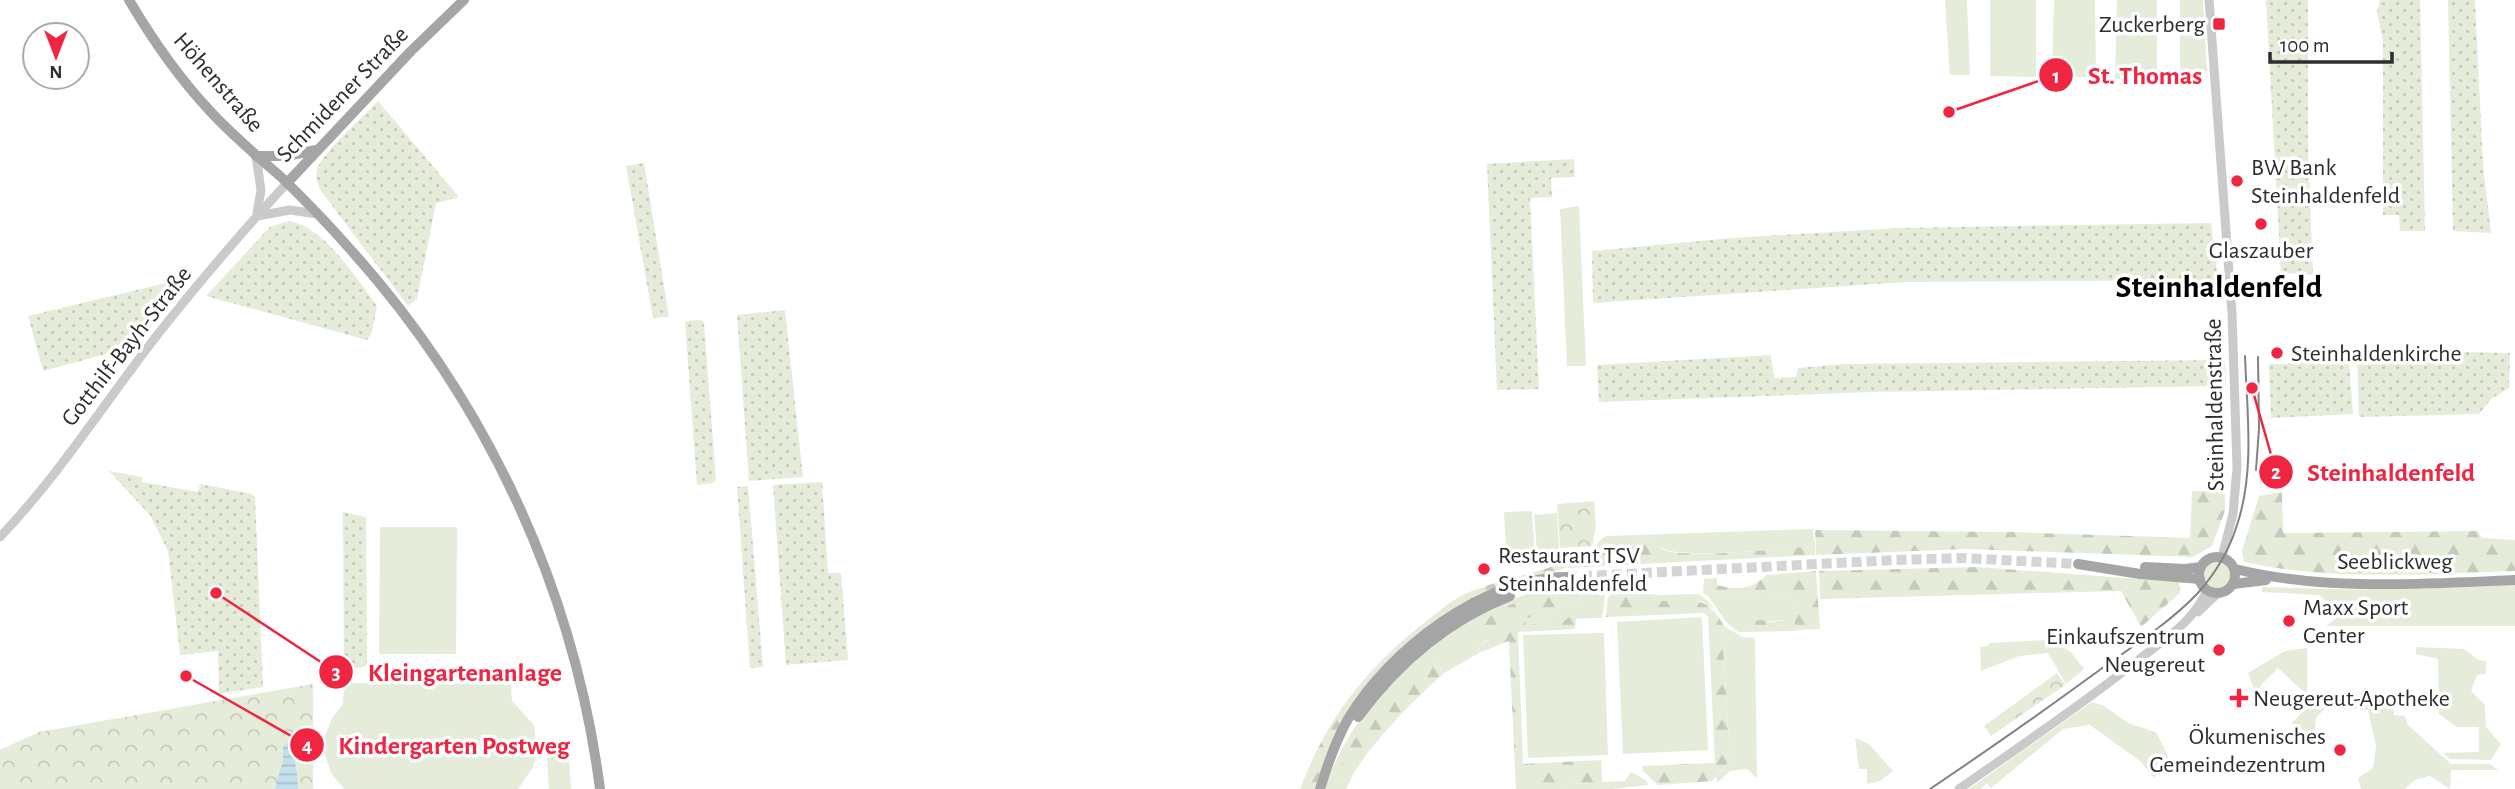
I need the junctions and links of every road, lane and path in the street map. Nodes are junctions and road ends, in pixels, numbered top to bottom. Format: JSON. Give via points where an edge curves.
{"nodes":[{"id":1,"x":129,"y":0,"type":"edge"},
{"id":2,"x":2209,"y":0,"type":"edge"},
{"id":3,"x":461,"y":3,"type":"edge"},
{"id":4,"x":317,"y":149,"type":"junction"},
{"id":5,"x":256,"y":156,"type":"junction"},
{"id":6,"x":287,"y":183,"type":"junction"},
{"id":7,"x":317,"y":214,"type":"junction"},
{"id":8,"x":257,"y":216,"type":"junction"},
{"id":9,"x":0,"y":537,"type":"edge"},
{"id":10,"x":2222,"y":557,"type":"junction"},
{"id":11,"x":2078,"y":564,"type":"tunnel mouth"},
{"id":12,"x":2201,"y":567,"type":"junction"},
{"id":13,"x":2117,"y":569,"type":"junction"},
{"id":14,"x":2235,"y":569,"type":"junction"},
{"id":15,"x":1562,"y":577,"type":"tunnel mouth"},
{"id":16,"x":2276,"y":578,"type":"junction"},
{"id":17,"x":2200,"y":579,"type":"junction"},
{"id":18,"x":2515,"y":580,"type":"edge"},
{"id":19,"x":2234,"y":583,"type":"junction"},
{"id":20,"x":2207,"y":590,"type":"junction"},
{"id":21,"x":2218,"y":593,"type":"junction"},
{"id":22,"x":2190,"y":617,"type":"junction"},
{"id":23,"x":600,"y":789,"type":"edge"},
{"id":24,"x":1320,"y":789,"type":"edge"},
{"id":25,"x":1959,"y":789,"type":"edge"}],
"edges":[{"from":1,"to":5,"type":"main road","name":"Höhenstraße","via":[[209,111]]},
{"from":2,"to":10,"type":"street","name":"Steinhaldenstraße","via":[[2232,313],[2237,468],[2233,514]]},
{"from":3,"to":4,"type":"main road","name":"Schmidener Straße"},
{"from":4,"to":5,"type":"main road","via":[[287,156]]},
{"from":4,"to":6,"type":"main road","name":"Schmidener Straße"},
{"from":5,"to":6,"type":"main road","name":"Höhenstraße"},
{"from":5,"to":8,"type":"street","via":[[261,190]]},
{"from":6,"to":7,"type":"main road","name":"Höhenstraße"},
{"from":6,"to":8,"type":"street","name":"Gotthilf-Bayh-Straße"},
{"from":7,"to":8,"type":"street","via":[[290,210]]},
{"from":7,"to":23,"type":"main road","name":"Höhenstraße","via":[[422,338],[468,407],[507,478],[568,633]]},
{"from":8,"to":9,"type":"street","name":"Gotthilf-Bayh-Straße","via":[[157,335],[88,431]]},
{"from":10,"to":12,"type":"main road"},
{"from":10,"to":14,"type":"main road"},
{"from":11,"to":13,"type":"main road"},
{"from":12,"to":13,"type":"main road"},
{"from":12,"to":17,"type":"main road"},
{"from":13,"to":17,"type":"main road"},
{"from":14,"to":16,"type":"main road","name":"Seeblickweg"},
{"from":14,"to":19,"type":"main road"},
{"from":15,"to":24,"type":"main road","via":[[1504,598],[1422,646],[1386,682],[1335,750]]},
{"from":16,"to":18,"type":"main road","name":"Seeblickweg","via":[[2407,584]]},
{"from":16,"to":19,"type":"main road","name":"Seeblickweg"},
{"from":17,"to":20,"type":"main road"},
{"from":19,"to":21,"type":"main road"},
{"from":20,"to":21,"type":"main road"},
{"from":20,"to":22,"type":"street"},
{"from":21,"to":22,"type":"street"},
{"from":22,"to":25,"type":"street","via":[[2090,696]]}]}
